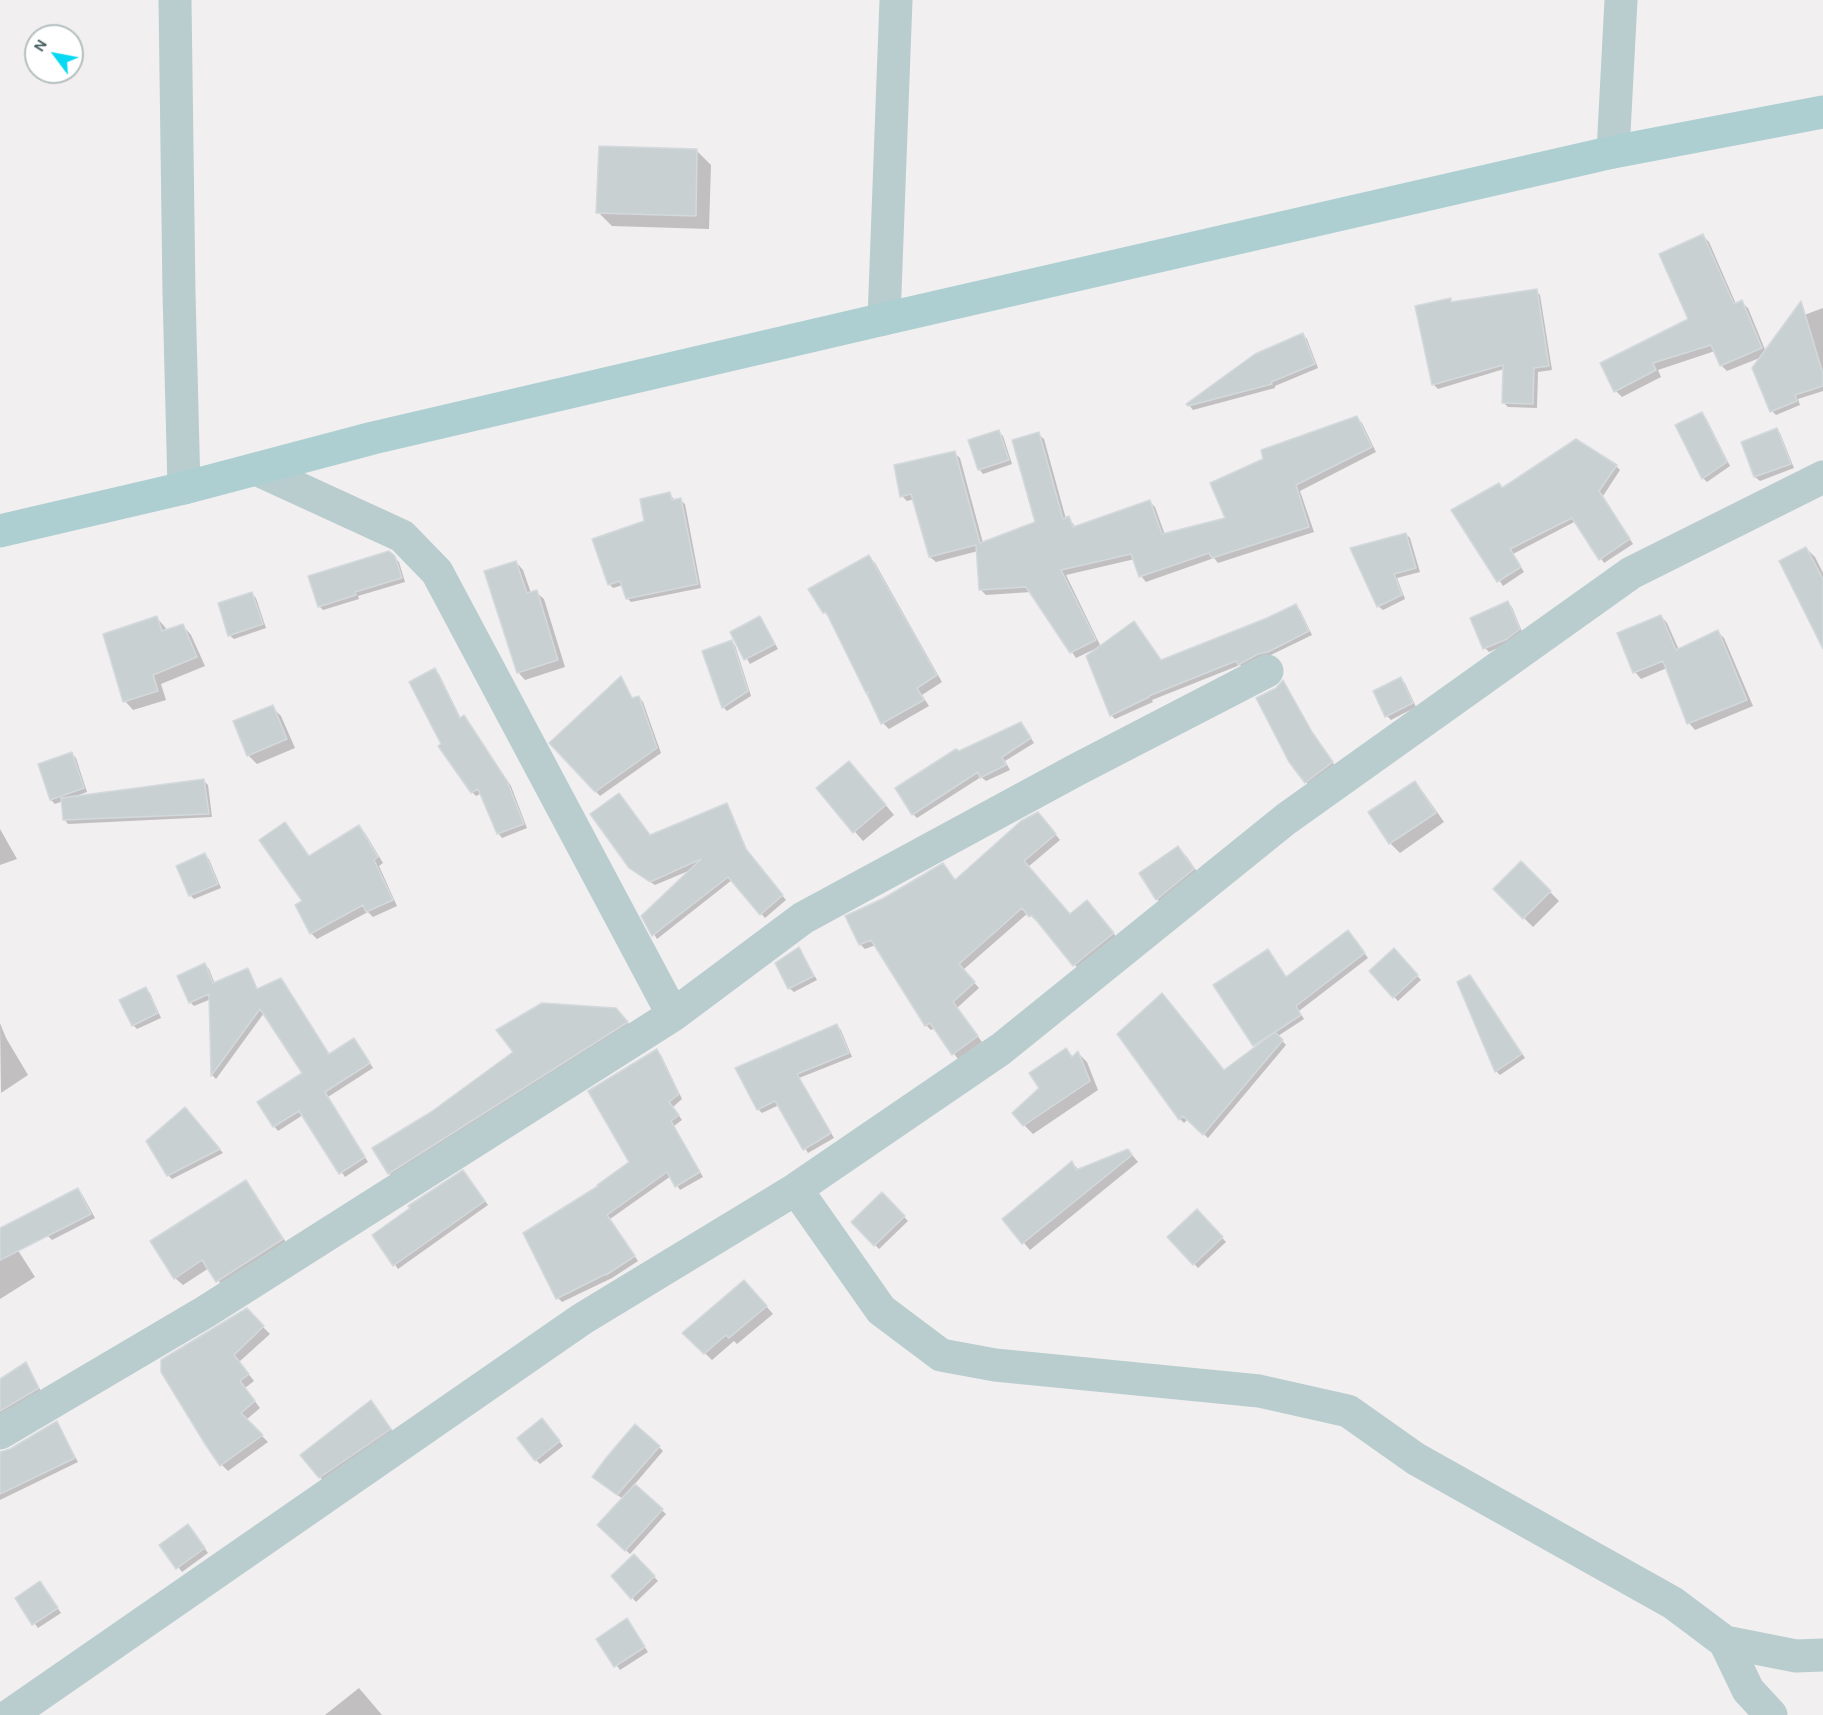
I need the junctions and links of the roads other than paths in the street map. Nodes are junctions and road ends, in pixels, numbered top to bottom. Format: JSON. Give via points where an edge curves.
{"nodes":[{"id":1,"x":175,"y":0,"type":"edge"},
{"id":2,"x":896,"y":0,"type":"edge"},
{"id":3,"x":1621,"y":0,"type":"edge"},
{"id":4,"x":1823,"y":112,"type":"edge"},
{"id":5,"x":1613,"y":152,"type":"junction"},
{"id":6,"x":884,"y":319,"type":"junction"},
{"id":7,"x":256,"y":470,"type":"junction"},
{"id":8,"x":1823,"y":477,"type":"edge"},
{"id":9,"x":184,"y":488,"type":"junction"},
{"id":10,"x":0,"y":531,"type":"edge"},
{"id":11,"x":1267,"y":671,"type":"dead end"},
{"id":12,"x":673,"y":1015,"type":"junction"},
{"id":13,"x":796,"y":1190,"type":"junction"},
{"id":14,"x":0,"y":1433,"type":"edge"},
{"id":15,"x":1725,"y":1642,"type":"junction"},
{"id":16,"x":1823,"y":1655,"type":"edge"},
{"id":17,"x":10,"y":1715,"type":"edge"},
{"id":18,"x":1771,"y":1715,"type":"edge"}],
"edges":[{"from":1,"to":9,"type":"street"},
{"from":2,"to":6,"type":"street"},
{"from":3,"to":5,"type":"street"},
{"from":4,"to":5,"type":"main road"},
{"from":5,"to":6,"type":"main road"},
{"from":6,"to":7,"type":"main road","via":[[373,438]]},
{"from":7,"to":9,"type":"main road"},
{"from":7,"to":12,"type":"street","via":[[402,536],[437,572]]},
{"from":8,"to":13,"type":"street","via":[[1631,573],[1286,819],[1001,1049]]},
{"from":9,"to":10,"type":"main road"},
{"from":11,"to":12,"type":"street","via":[[803,918]]},
{"from":12,"to":14,"type":"street","via":[[205,1312]]},
{"from":13,"to":15,"type":"street","via":[[881,1310],[941,1355],[995,1365],[1259,1391],[1348,1410],[1416,1459],[1673,1603]]},
{"from":13,"to":17,"type":"street","via":[[582,1319]]},
{"from":15,"to":16,"type":"street","via":[[1796,1656]]},
{"from":15,"to":18,"type":"street","via":[[1748,1690]]}]}
